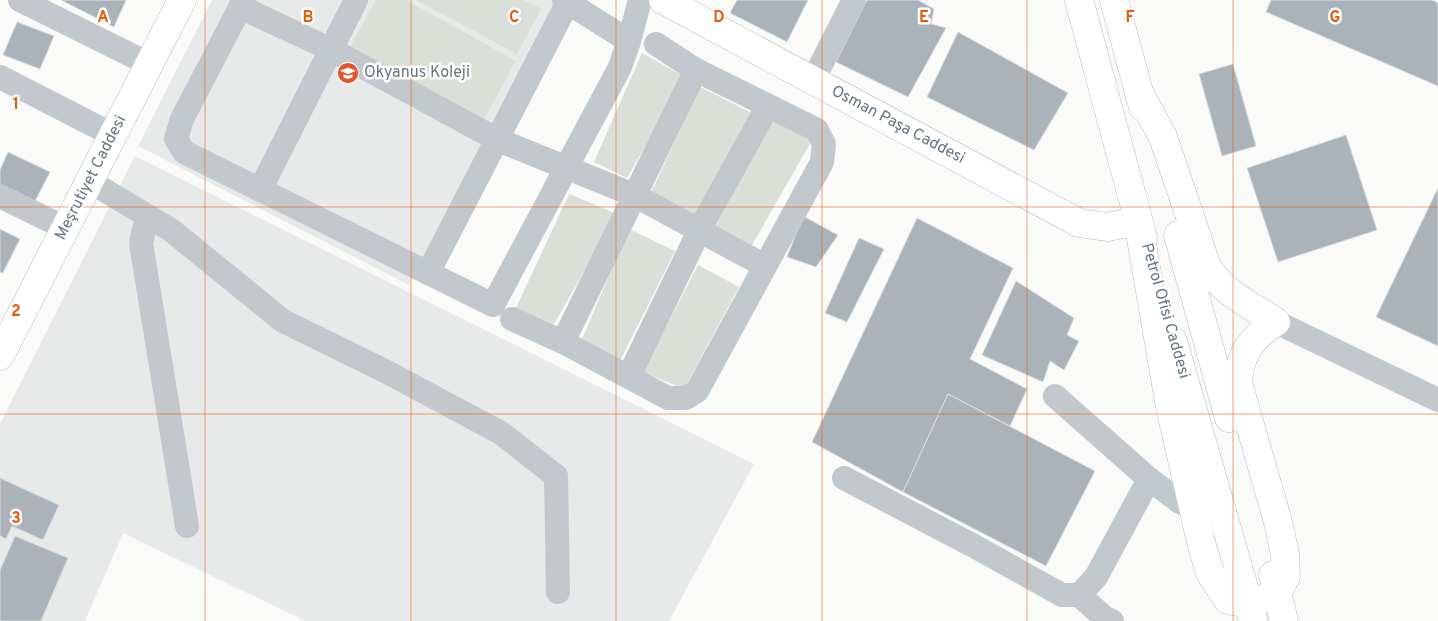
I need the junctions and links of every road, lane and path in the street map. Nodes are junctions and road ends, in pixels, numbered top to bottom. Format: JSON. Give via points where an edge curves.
{"nodes":[{"id":1,"x":20,"y":0,"type":"edge"},
{"id":2,"x":182,"y":0,"type":"edge"},
{"id":3,"x":356,"y":0,"type":"edge"},
{"id":4,"x":640,"y":0,"type":"edge"},
{"id":5,"x":663,"y":0,"type":"edge"},
{"id":6,"x":854,"y":0,"type":"edge"},
{"id":7,"x":1079,"y":0,"type":"edge"},
{"id":8,"x":1114,"y":0,"type":"edge"},
{"id":9,"x":566,"y":1,"type":"edge"},
{"id":10,"x":242,"y":4,"type":"edge"},
{"id":11,"x":629,"y":42,"type":"junction"},
{"id":12,"x":656,"y":44,"type":"dead end"},
{"id":13,"x":330,"y":49,"type":"junction"},
{"id":14,"x":149,"y":64,"type":"junction"},
{"id":15,"x":696,"y":70,"type":"junction"},
{"id":16,"x":0,"y":77,"type":"edge"},
{"id":17,"x":813,"y":80,"type":"junction"},
{"id":18,"x":1138,"y":91,"type":"junction"},
{"id":19,"x":768,"y":106,"type":"junction"},
{"id":20,"x":113,"y":134,"type":"junction"},
{"id":21,"x":498,"y":140,"type":"junction"},
{"id":22,"x":564,"y":168,"type":"junction"},
{"id":23,"x":89,"y":181,"type":"junction"},
{"id":24,"x":260,"y":190,"type":"junction"},
{"id":25,"x":634,"y":195,"type":"junction"},
{"id":26,"x":0,"y":196,"type":"edge"},
{"id":27,"x":147,"y":216,"type":"junction"},
{"id":28,"x":1138,"y":221,"type":"junction"},
{"id":29,"x":65,"y":228,"type":"junction"},
{"id":30,"x":700,"y":229,"type":"junction"},
{"id":31,"x":765,"y":266,"type":"junction"},
{"id":32,"x":428,"y":273,"type":"junction"},
{"id":33,"x":512,"y":320,"type":"dead end"},
{"id":34,"x":1276,"y":322,"type":"junction"},
{"id":35,"x":563,"y":342,"type":"junction"},
{"id":36,"x":0,"y":355,"type":"edge"},
{"id":37,"x":629,"y":376,"type":"junction"},
{"id":38,"x":1055,"y":396,"type":"dead end"},
{"id":39,"x":1438,"y":400,"type":"edge"},
{"id":40,"x":844,"y":478,"type":"dead end"},
{"id":41,"x":1149,"y":479,"type":"junction"},
{"id":42,"x":1193,"y":507,"type":"junction"},
{"id":43,"x":187,"y":526,"type":"dead end"},
{"id":44,"x":558,"y":592,"type":"dead end"},
{"id":45,"x":1278,"y":592,"type":"junction"},
{"id":46,"x":1079,"y":595,"type":"junction"},
{"id":47,"x":1251,"y":613,"type":"edge"},
{"id":48,"x":1112,"y":621,"type":"edge"},
{"id":49,"x":1284,"y":621,"type":"edge"}],
"edges":[{"from":1,"to":14,"type":"street"},
{"from":2,"to":14,"type":"main road","name":"Meşrutiyet Caddesi"},
{"from":3,"to":13,"type":"street"},
{"from":4,"to":11,"type":"street"},
{"from":5,"to":17,"type":"main road","name":"Osman Paşa Caddesi"},
{"from":6,"to":17,"type":"street"},
{"from":7,"to":28,"type":"main road","name":"Petrol Ofisi Caddesi"},
{"from":8,"to":18,"type":"main road","name":"Petrol Ofisi Caddesi"},
{"from":9,"to":11,"type":"street"},
{"from":9,"to":21,"type":"street"},
{"from":10,"to":13,"type":"street"},
{"from":10,"to":24,"type":"street","via":[[182,119],[176,139],[184,152]]},
{"from":11,"to":22,"type":"street","via":[[620,67]]},
{"from":12,"to":15,"type":"street"},
{"from":13,"to":21,"type":"street"},
{"from":13,"to":24,"type":"street"},
{"from":14,"to":20,"type":"main road","name":"Meşrutiyet Caddesi"},
{"from":15,"to":19,"type":"street"},
{"from":15,"to":25,"type":"street"},
{"from":16,"to":20,"type":"street"},
{"from":17,"to":28,"type":"main road","name":"Osman Paşa Caddesi","via":[[1079,223],[1107,227]]},
{"from":18,"to":34,"type":"main road","via":[[1162,137],[1207,267],[1216,282],[1232,295]]},
{"from":18,"to":45,"type":"main road","name":"Petrol Ofisi Caddesi"},
{"from":19,"to":30,"type":"street"},
{"from":19,"to":31,"type":"street","via":[[817,130],[824,144],[822,162]]},
{"from":20,"to":23,"type":"main road","name":"Meşrutiyet Caddesi"},
{"from":21,"to":22,"type":"street"},
{"from":21,"to":32,"type":"street"},
{"from":22,"to":25,"type":"street"},
{"from":22,"to":32,"type":"street","via":[[493,305]]},
{"from":23,"to":27,"type":"street"},
{"from":23,"to":29,"type":"main road","name":"Meşrutiyet Caddesi"},
{"from":24,"to":32,"type":"street"},
{"from":25,"to":30,"type":"street"},
{"from":25,"to":35,"type":"street"},
{"from":26,"to":29,"type":"street"},
{"from":27,"to":43,"type":"street","via":[[141,243]]},
{"from":27,"to":44,"type":"street","via":[[171,230],[283,321],[386,371],[501,433],[556,476]]},
{"from":28,"to":42,"type":"main road","via":[[1170,407]]},
{"from":28,"to":47,"type":"main road","name":"Petrol Ofisi Caddesi"},
{"from":29,"to":36,"type":"main road","name":"Meşrutiyet Caddesi"},
{"from":30,"to":31,"type":"street"},
{"from":30,"to":37,"type":"street"},
{"from":31,"to":37,"type":"street","via":[[697,391],[686,398],[668,398]]},
{"from":33,"to":35,"type":"street"},
{"from":34,"to":39,"type":"street"},
{"from":34,"to":45,"type":"main road","via":[[1248,347],[1240,364],[1238,383],[1285,554],[1286,576]]},
{"from":35,"to":37,"type":"street"},
{"from":38,"to":41,"type":"street"},
{"from":40,"to":46,"type":"street","via":[[1062,595]]},
{"from":41,"to":42,"type":"street","via":[[1180,502]]},
{"from":41,"to":46,"type":"street","via":[[1096,577]]},
{"from":42,"to":47,"type":"main road","via":[[1210,573],[1228,600]]},
{"from":45,"to":47,"type":"main road"},
{"from":45,"to":49,"type":"main road","name":"Petrol Ofisi Caddesi"},
{"from":46,"to":48,"type":"street"}]}
